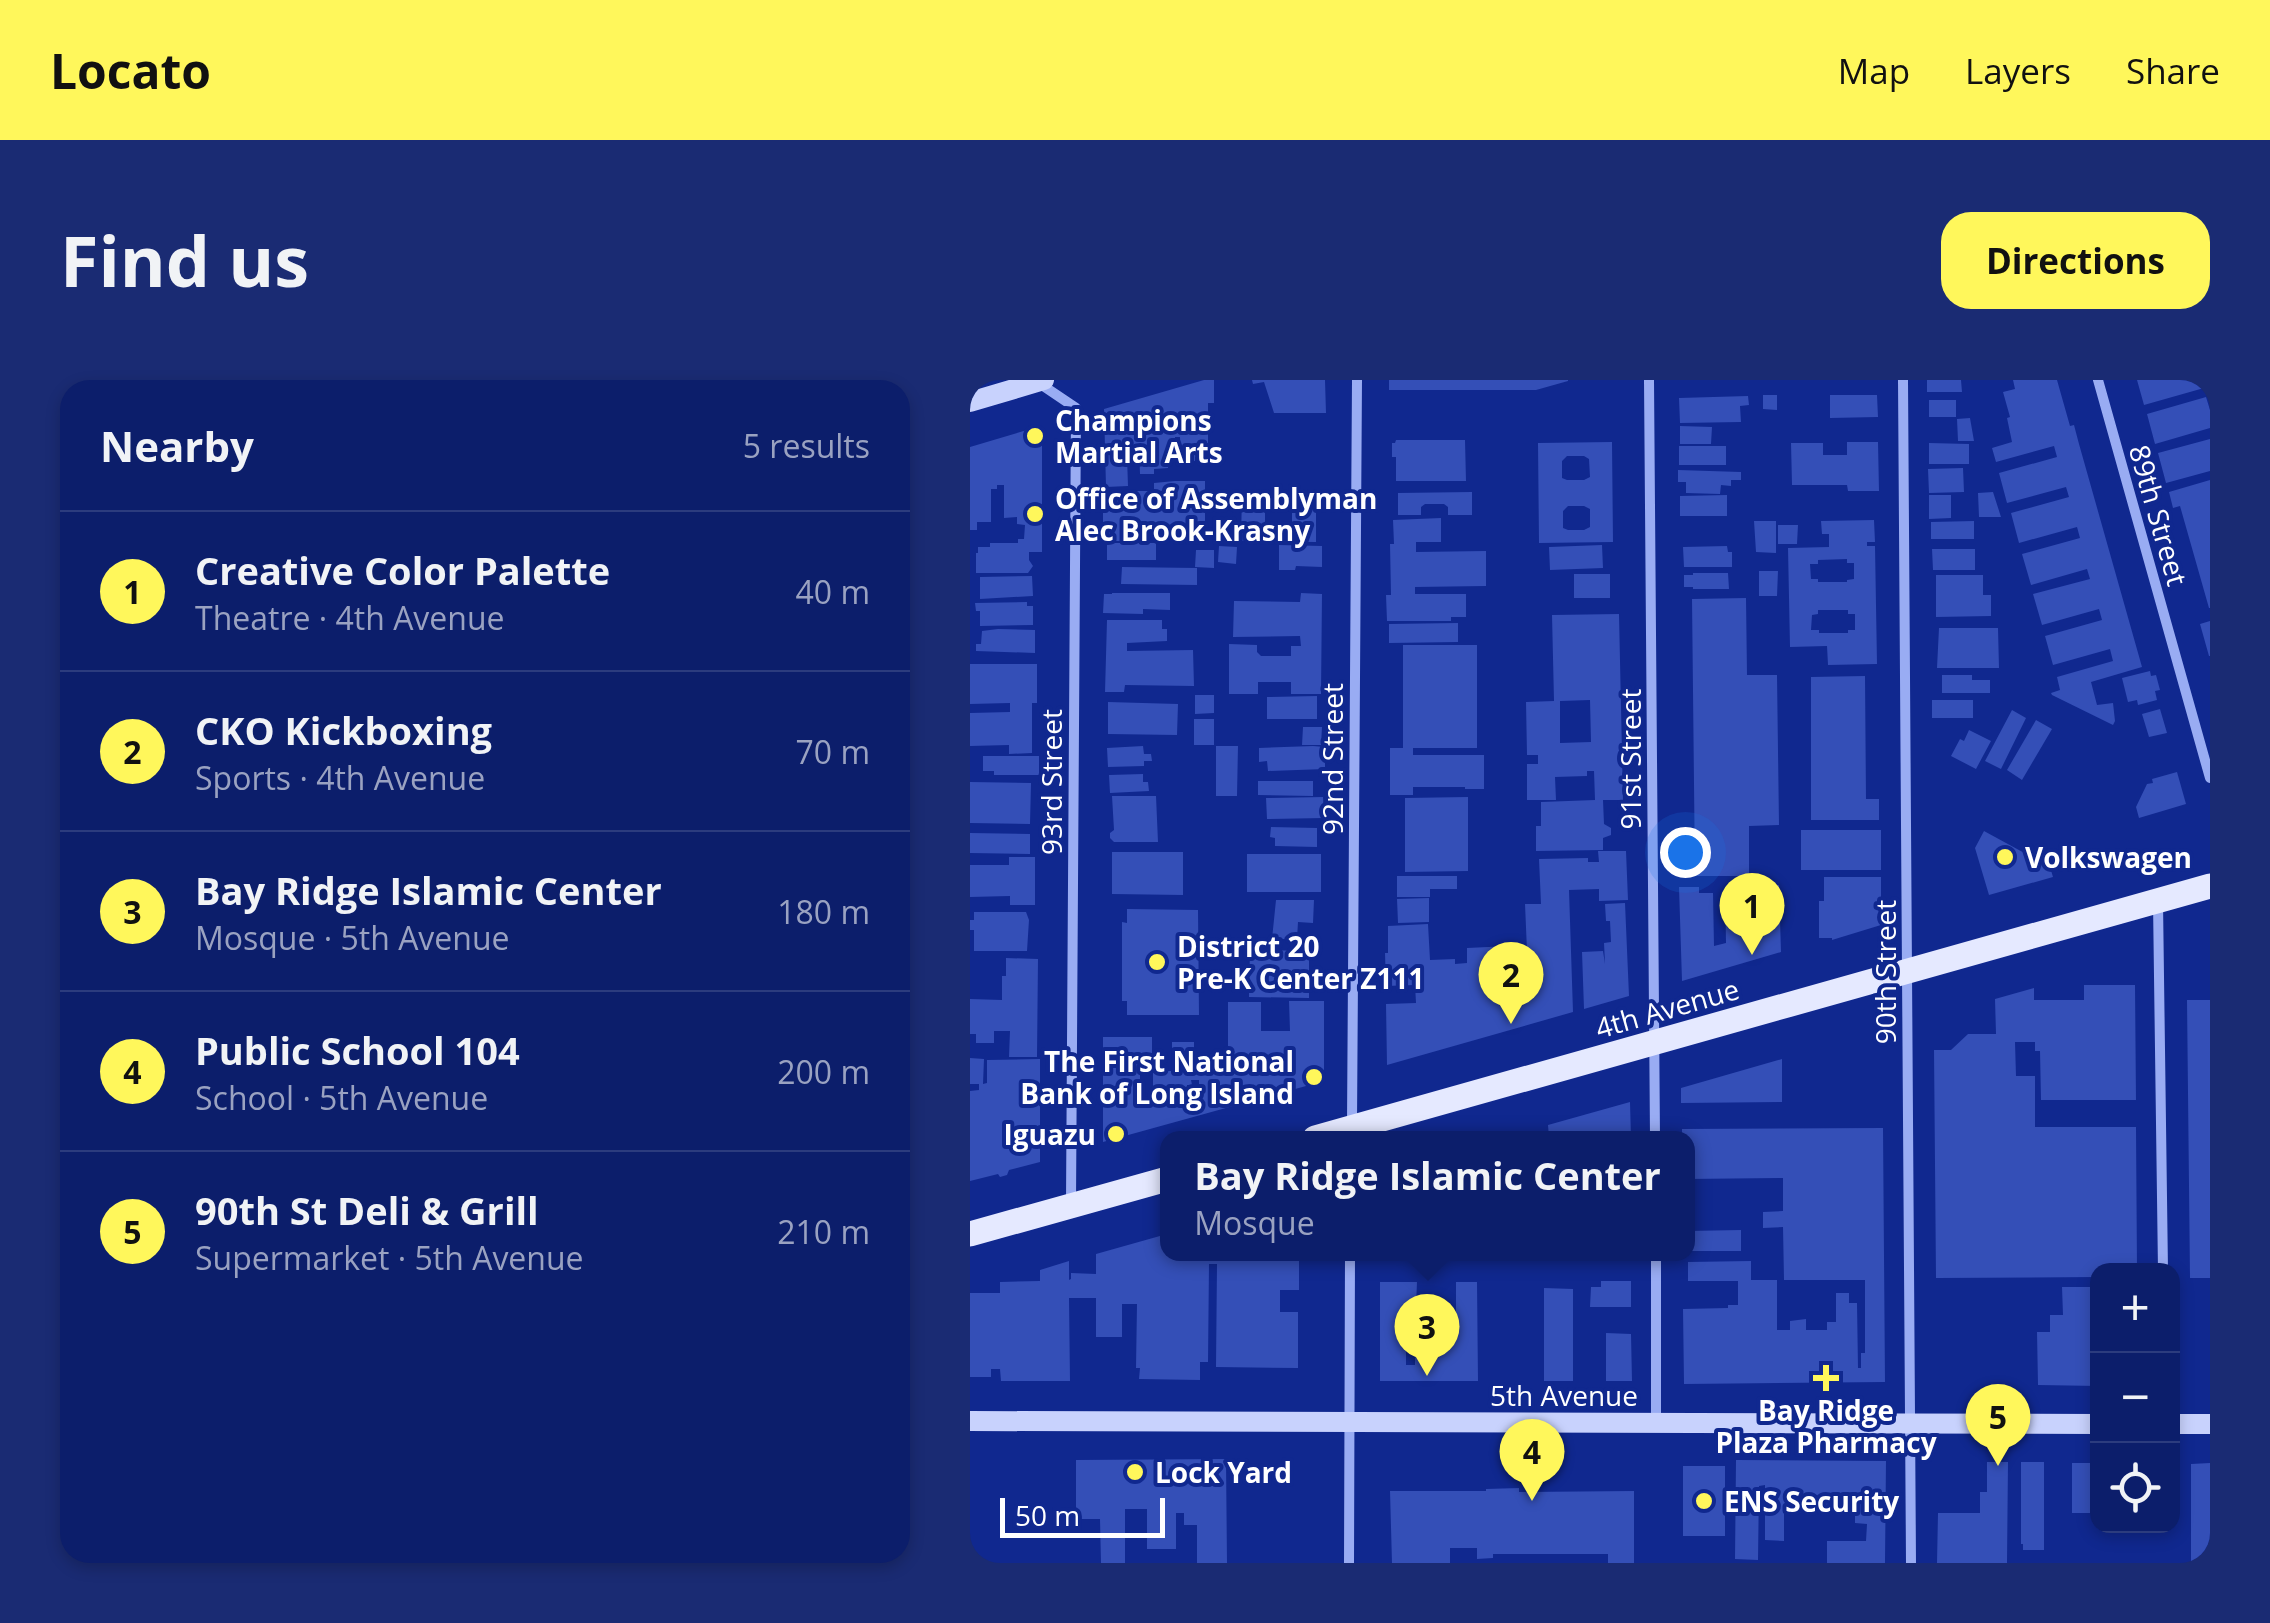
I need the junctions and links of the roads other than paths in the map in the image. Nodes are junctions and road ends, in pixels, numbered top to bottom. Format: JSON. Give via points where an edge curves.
{"nodes":[{"id":1,"x":1357,"y":380,"type":"edge"},
{"id":2,"x":1650,"y":380,"type":"edge"},
{"id":3,"x":1903,"y":380,"type":"edge"},
{"id":4,"x":2098,"y":380,"type":"edge"},
{"id":5,"x":1038,"y":381,"type":"edge"},
{"id":6,"x":970,"y":402,"type":"edge"},
{"id":7,"x":2210,"y":778,"type":"edge"},
{"id":8,"x":2210,"y":886,"type":"edge"},
{"id":9,"x":2158,"y":900,"type":"junction"},
{"id":10,"x":1908,"y":971,"type":"junction"},
{"id":11,"x":1655,"y":1042,"type":"junction"},
{"id":12,"x":1352,"y":1131,"type":"edge"},
{"id":13,"x":1359,"y":1131,"type":"edge"},
{"id":14,"x":1655,"y":1131,"type":"edge"},
{"id":15,"x":1160,"y":1181,"type":"edge"},
{"id":16,"x":1070,"y":1206,"type":"junction"},
{"id":17,"x":970,"y":1234,"type":"edge"},
{"id":18,"x":1350,"y":1261,"type":"edge"},
{"id":19,"x":1656,"y":1261,"type":"edge"},
{"id":20,"x":2163,"y":1263,"type":"edge"},
{"id":21,"x":970,"y":1420,"type":"edge"},
{"id":22,"x":1348,"y":1422,"type":"junction"},
{"id":23,"x":1656,"y":1424,"type":"junction"},
{"id":24,"x":1912,"y":1424,"type":"junction"},
{"id":25,"x":2090,"y":1424,"type":"edge"},
{"id":26,"x":2180,"y":1424,"type":"edge"},
{"id":27,"x":2210,"y":1424,"type":"edge"},
{"id":28,"x":1349,"y":1563,"type":"edge"},
{"id":29,"x":1911,"y":1563,"type":"edge"}],
"edges":[{"from":1,"to":12,"type":"street","name":"92nd Street"},
{"from":2,"to":11,"type":"street","name":"91st Street"},
{"from":3,"to":10,"type":"street","name":"90th Street"},
{"from":4,"to":7,"type":"street","name":"89th Street"},
{"from":5,"to":6,"type":"street"},
{"from":5,"to":16,"type":"street","name":"93rd Street","via":[[1076,408]]},
{"from":8,"to":9,"type":"main road","name":"4th Avenue"},
{"from":9,"to":10,"type":"main road","name":"4th Avenue"},
{"from":9,"to":20,"type":"street"},
{"from":10,"to":11,"type":"main road","name":"4th Avenue"},
{"from":10,"to":24,"type":"street","name":"90th Street"},
{"from":11,"to":13,"type":"main road","name":"4th Avenue"},
{"from":11,"to":14,"type":"street","name":"91st Street"},
{"from":15,"to":16,"type":"main road"},
{"from":16,"to":17,"type":"main road"},
{"from":18,"to":22,"type":"street"},
{"from":19,"to":23,"type":"street"},
{"from":21,"to":22,"type":"street","name":"5th Avenue"},
{"from":22,"to":23,"type":"street","name":"5th Avenue"},
{"from":22,"to":28,"type":"street"},
{"from":23,"to":24,"type":"street","name":"5th Avenue"},
{"from":24,"to":25,"type":"street","name":"5th Avenue"},
{"from":24,"to":29,"type":"street","name":"90th Street"},
{"from":26,"to":27,"type":"street"}]}
